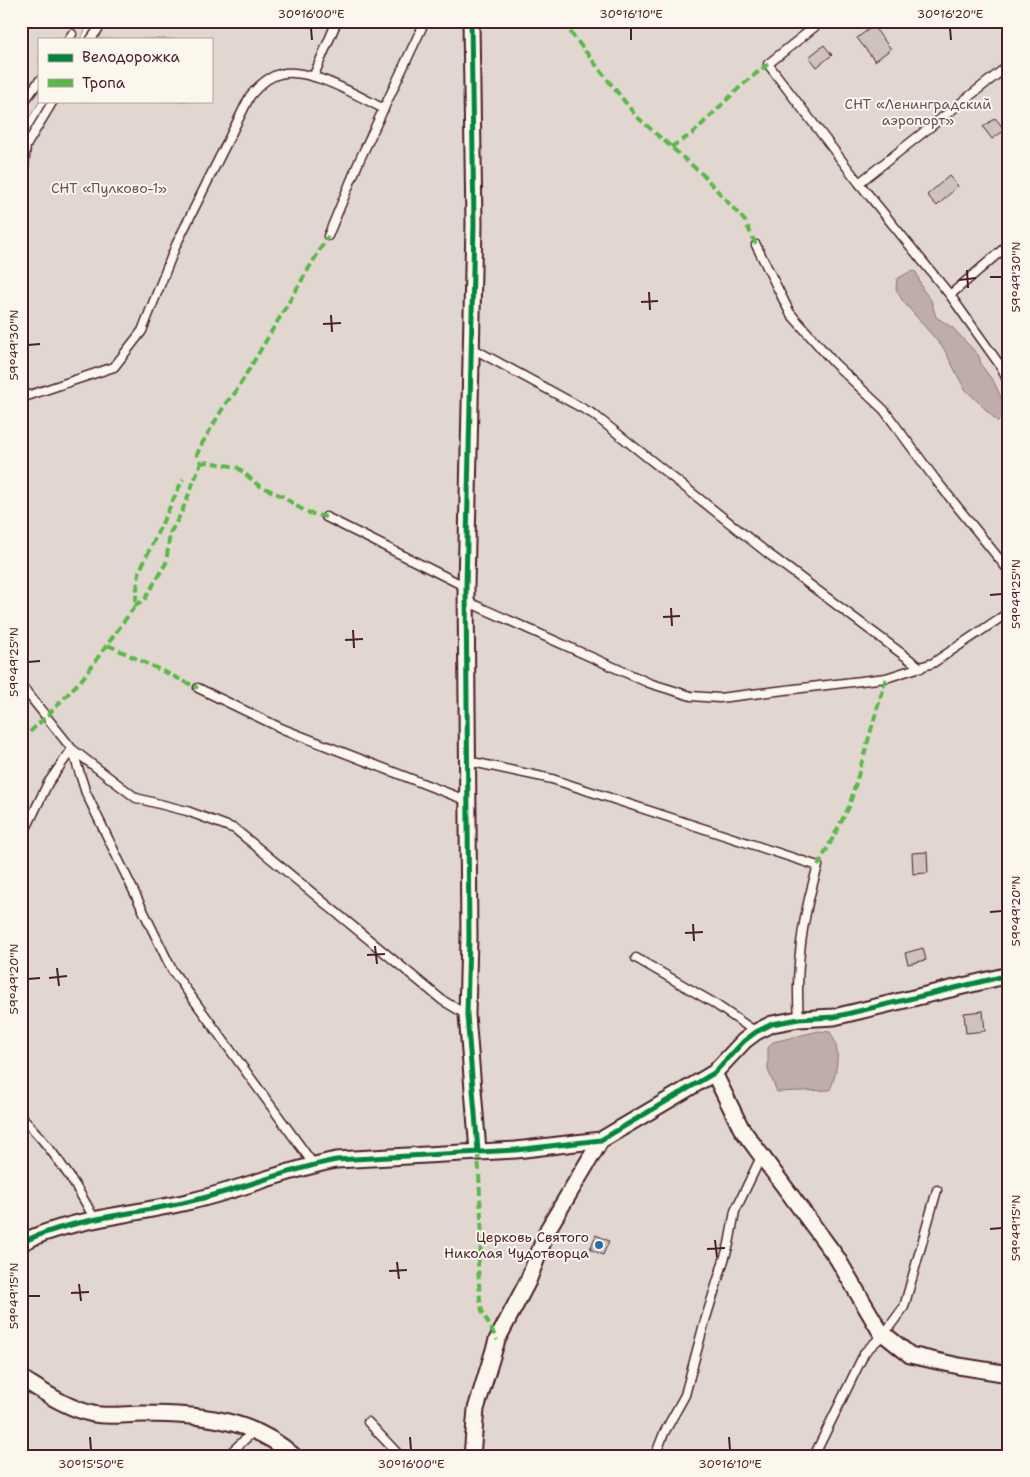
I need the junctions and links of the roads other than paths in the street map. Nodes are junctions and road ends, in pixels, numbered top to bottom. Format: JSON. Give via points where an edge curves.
{"nodes":[{"id":1,"x":104,"y":21,"type":"edge"},
{"id":2,"x":337,"y":21,"type":"edge"},
{"id":3,"x":425,"y":21,"type":"edge"},
{"id":4,"x":471,"y":21,"type":"edge"},
{"id":5,"x":822,"y":21,"type":"edge"},
{"id":6,"x":92,"y":38,"type":"edge"},
{"id":7,"x":1009,"y":65,"type":"edge"},
{"id":8,"x":314,"y":75,"type":"junction"},
{"id":9,"x":38,"y":82,"type":"edge"},
{"id":10,"x":52,"y":102,"type":"edge"},
{"id":11,"x":21,"y":106,"type":"edge"},
{"id":12,"x":384,"y":109,"type":"junction"},
{"id":13,"x":859,"y":183,"type":"junction"},
{"id":14,"x":21,"y":195,"type":"edge"},
{"id":15,"x":328,"y":236,"type":"dead end"},
{"id":16,"x":1009,"y":244,"type":"edge"},
{"id":17,"x":756,"y":245,"type":"dead end"},
{"id":18,"x":950,"y":296,"type":"junction"},
{"id":19,"x":470,"y":347,"type":"junction"},
{"id":20,"x":1009,"y":386,"type":"edge"},
{"id":21,"x":21,"y":398,"type":"edge"},
{"id":22,"x":326,"y":517,"type":"dead end"},
{"id":23,"x":1009,"y":571,"type":"edge"},
{"id":24,"x":466,"y":594,"type":"junction"},
{"id":25,"x":1009,"y":612,"type":"edge"},
{"id":26,"x":921,"y":668,"type":"junction"},
{"id":27,"x":21,"y":685,"type":"edge"},
{"id":28,"x":198,"y":688,"type":"dead end"},
{"id":29,"x":72,"y":749,"type":"junction"},
{"id":30,"x":468,"y":761,"type":"junction"},
{"id":31,"x":468,"y":801,"type":"junction"},
{"id":32,"x":21,"y":839,"type":"edge"},
{"id":33,"x":636,"y":958,"type":"dead end"},
{"id":34,"x":1009,"y":975,"type":"edge"},
{"id":35,"x":466,"y":1015,"type":"junction"},
{"id":36,"x":799,"y":1019,"type":"junction"},
{"id":37,"x":756,"y":1032,"type":"junction"},
{"id":38,"x":714,"y":1073,"type":"junction"},
{"id":39,"x":21,"y":1117,"type":"edge"},
{"id":40,"x":601,"y":1140,"type":"junction"},
{"id":41,"x":478,"y":1152,"type":"junction"},
{"id":42,"x":761,"y":1157,"type":"junction"},
{"id":43,"x":314,"y":1165,"type":"junction"},
{"id":44,"x":937,"y":1190,"type":"dead end"},
{"id":45,"x":95,"y":1220,"type":"junction"},
{"id":46,"x":21,"y":1243,"type":"edge"},
{"id":47,"x":884,"y":1334,"type":"junction"},
{"id":48,"x":1009,"y":1374,"type":"edge"},
{"id":49,"x":21,"y":1378,"type":"edge"},
{"id":50,"x":368,"y":1422,"type":"dead end"},
{"id":51,"x":255,"y":1430,"type":"junction"},
{"id":52,"x":227,"y":1456,"type":"edge"},
{"id":53,"x":294,"y":1456,"type":"edge"},
{"id":54,"x":400,"y":1456,"type":"edge"},
{"id":55,"x":472,"y":1456,"type":"edge"},
{"id":56,"x":655,"y":1456,"type":"edge"},
{"id":57,"x":814,"y":1456,"type":"edge"}],
"edges":[{"from":1,"to":6,"type":"lane"},
{"from":2,"to":8,"type":"lane"},
{"from":3,"to":12,"type":"lane"},
{"from":4,"to":19,"type":"street","via":[[474,224]]},
{"from":5,"to":13,"type":"lane","via":[[768,64]]},
{"from":7,"to":13,"type":"lane"},
{"from":8,"to":12,"type":"lane"},
{"from":8,"to":21,"type":"lane","via":[[276,74],[250,96],[176,246],[142,330],[114,367]]},
{"from":9,"to":11,"type":"lane"},
{"from":10,"to":14,"type":"lane","via":[[26,146]]},
{"from":12,"to":15,"type":"lane"},
{"from":13,"to":18,"type":"lane"},
{"from":16,"to":18,"type":"lane"},
{"from":17,"to":23,"type":"lane","via":[[790,313],[834,363],[884,410]]},
{"from":18,"to":20,"type":"lane","via":[[1002,368]]},
{"from":19,"to":24,"type":"street"},
{"from":19,"to":26,"type":"lane","via":[[593,414],[770,555]]},
{"from":22,"to":24,"type":"lane"},
{"from":24,"to":26,"type":"lane","via":[[649,683],[691,696],[719,698],[759,694],[886,678]]},
{"from":24,"to":30,"type":"street"},
{"from":25,"to":26,"type":"lane"},
{"from":27,"to":29,"type":"lane"},
{"from":28,"to":31,"type":"lane","via":[[283,730]]},
{"from":29,"to":32,"type":"lane","via":[[48,783]]},
{"from":29,"to":35,"type":"lane","via":[[136,798],[236,828],[442,1000]]},
{"from":29,"to":43,"type":"lane","via":[[86,793],[172,970]]},
{"from":30,"to":31,"type":"street"},
{"from":30,"to":36,"type":"lane","via":[[552,778],[818,866],[807,901],[798,953],[796,987]]},
{"from":31,"to":35,"type":"street","via":[[470,937]]},
{"from":33,"to":37,"type":"lane"},
{"from":34,"to":36,"type":"street","via":[[834,1017]]},
{"from":35,"to":41,"type":"street"},
{"from":36,"to":37,"type":"street","via":[[772,1024]]},
{"from":37,"to":38,"type":"street"},
{"from":38,"to":40,"type":"street"},
{"from":38,"to":42,"type":"street","via":[[741,1128]]},
{"from":39,"to":45,"type":"lane","via":[[69,1174]]},
{"from":40,"to":41,"type":"street"},
{"from":40,"to":55,"type":"street","via":[[548,1230],[528,1281],[497,1340],[476,1408]]},
{"from":41,"to":43,"type":"street","via":[[336,1160]]},
{"from":42,"to":47,"type":"street","via":[[837,1258]]},
{"from":42,"to":56,"type":"lane","via":[[735,1211],[729,1244],[685,1395]]},
{"from":43,"to":45,"type":"street","via":[[185,1202]]},
{"from":44,"to":47,"type":"lane","via":[[904,1307]]},
{"from":45,"to":46,"type":"street"},
{"from":47,"to":48,"type":"street","via":[[910,1355]]},
{"from":47,"to":57,"type":"lane","via":[[865,1352]]},
{"from":49,"to":51,"type":"street","via":[[66,1405],[94,1414],[177,1414],[218,1419]]},
{"from":50,"to":54,"type":"lane"},
{"from":51,"to":52,"type":"lane"},
{"from":51,"to":53,"type":"street"}]}
